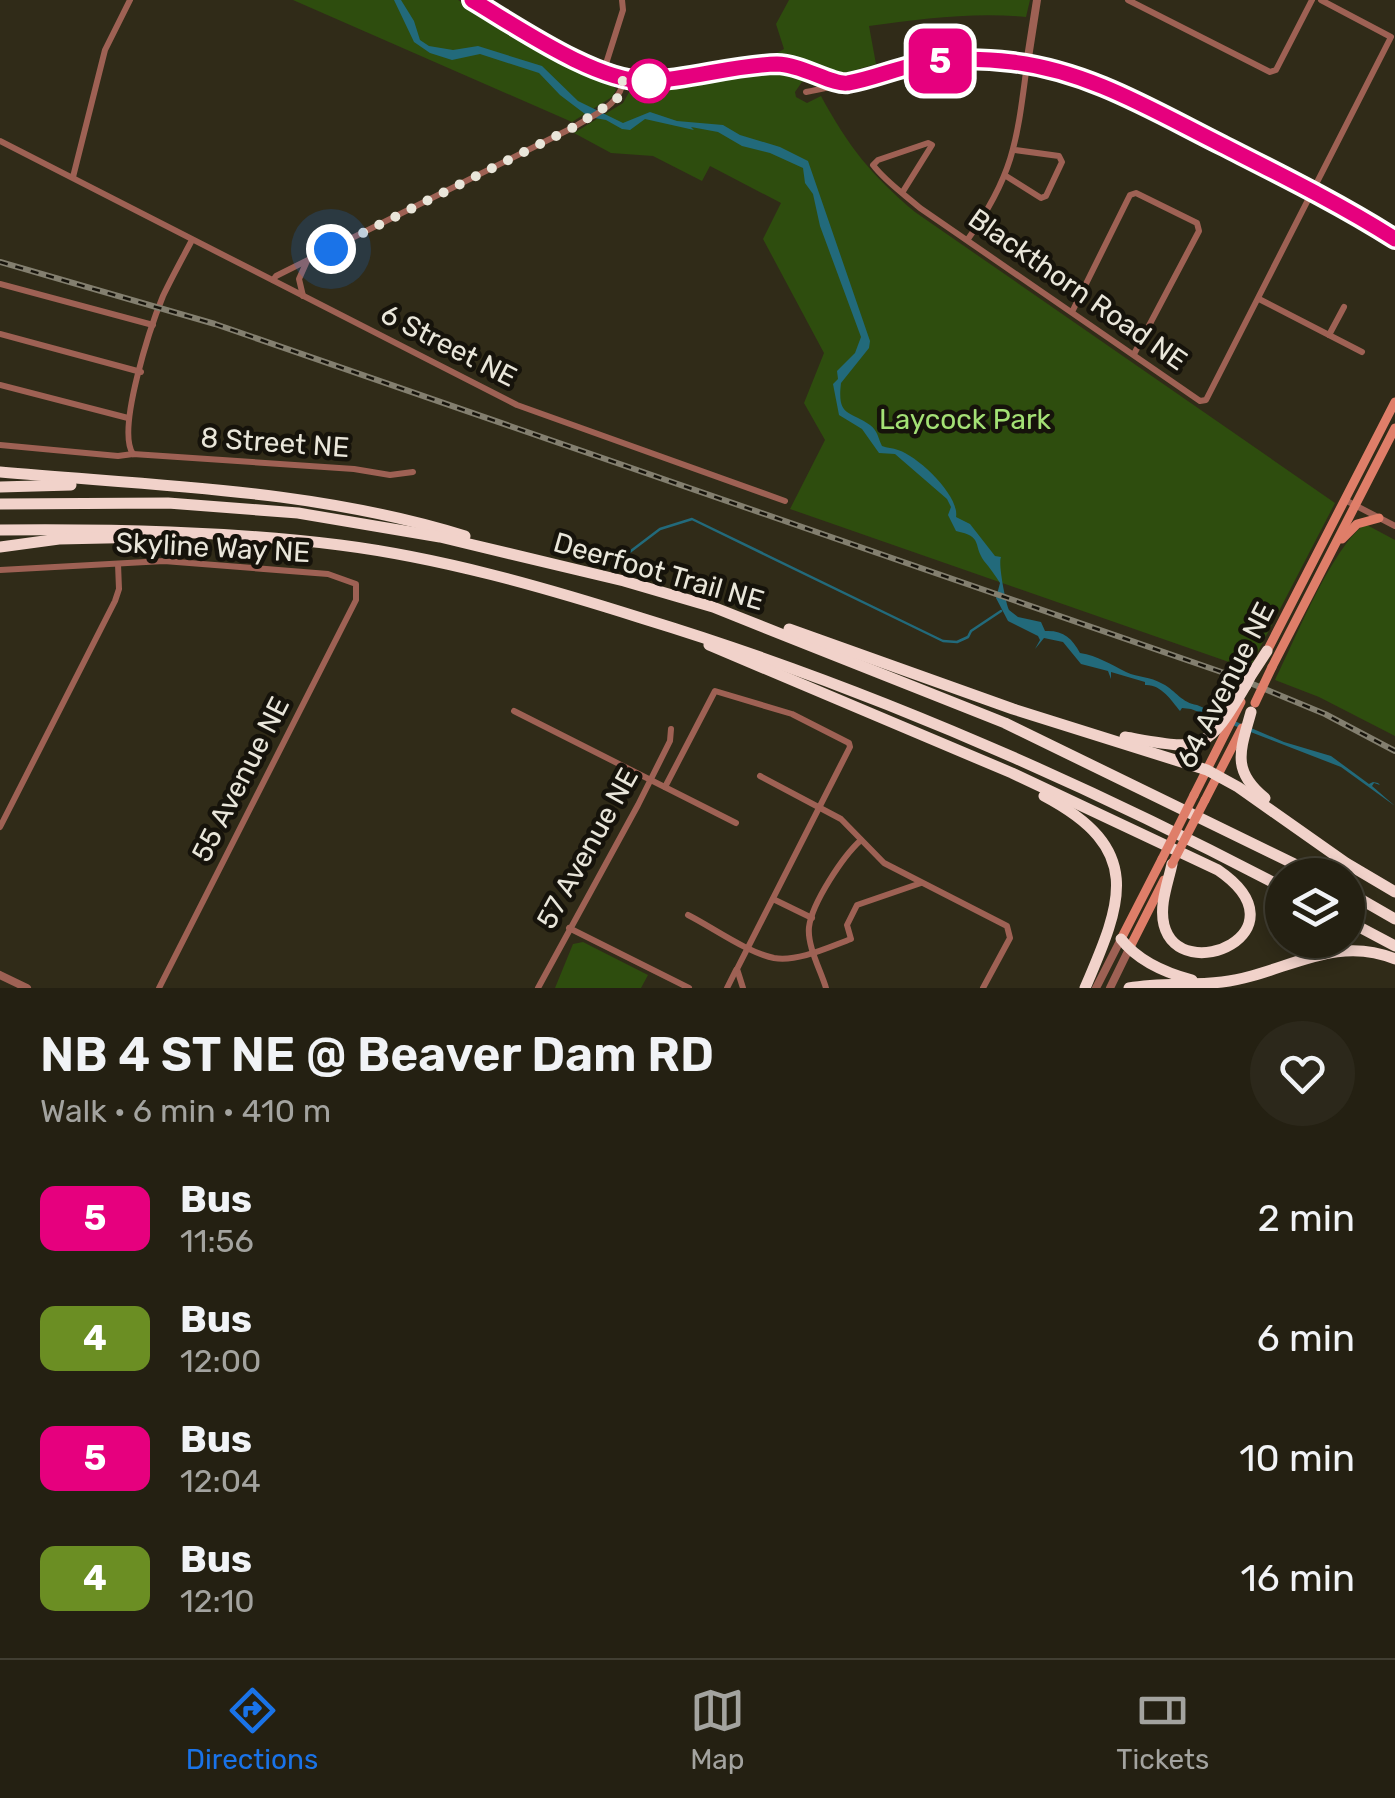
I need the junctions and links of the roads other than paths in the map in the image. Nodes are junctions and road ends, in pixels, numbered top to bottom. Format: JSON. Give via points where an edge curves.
{"nodes":[{"id":1,"x":130,"y":0,"type":"edge"},
{"id":2,"x":472,"y":0,"type":"edge"},
{"id":3,"x":622,"y":0,"type":"edge"},
{"id":4,"x":1037,"y":0,"type":"edge"},
{"id":5,"x":1128,"y":0,"type":"edge"},
{"id":6,"x":1312,"y":0,"type":"edge"},
{"id":7,"x":1320,"y":0,"type":"edge"},
{"id":8,"x":495,"y":2,"type":"edge"},
{"id":9,"x":489,"y":10,"type":"junction"},
{"id":10,"x":1027,"y":64,"type":"junction"},
{"id":11,"x":604,"y":71,"type":"junction"},
{"id":12,"x":624,"y":77,"type":"junction"},
{"id":13,"x":683,"y":78,"type":"dead end"},
{"id":14,"x":806,"y":92,"type":"dead end"},
{"id":15,"x":0,"y":141,"type":"edge"},
{"id":16,"x":1015,"y":150,"type":"junction"},
{"id":17,"x":73,"y":176,"type":"junction"},
{"id":18,"x":1006,"y":176,"type":"junction"},
{"id":19,"x":1313,"y":192,"type":"junction"},
{"id":20,"x":902,"y":193,"type":"junction"},
{"id":21,"x":1380,"y":226,"type":"junction"},
{"id":22,"x":1395,"y":230,"type":"edge"},
{"id":23,"x":967,"y":239,"type":"junction"},
{"id":24,"x":1395,"y":239,"type":"edge"},
{"id":25,"x":192,"y":240,"type":"junction"},
{"id":26,"x":308,"y":260,"type":"junction"},
{"id":27,"x":273,"y":280,"type":"junction"},
{"id":28,"x":0,"y":284,"type":"edge"},
{"id":29,"x":303,"y":296,"type":"junction"},
{"id":30,"x":1259,"y":298,"type":"junction"},
{"id":31,"x":1344,"y":307,"type":"dead end"},
{"id":32,"x":1072,"y":312,"type":"junction"},
{"id":33,"x":154,"y":325,"type":"junction"},
{"id":34,"x":0,"y":334,"type":"edge"},
{"id":35,"x":1330,"y":335,"type":"junction"},
{"id":36,"x":1362,"y":352,"type":"dead end"},
{"id":37,"x":1134,"y":354,"type":"junction"},
{"id":38,"x":141,"y":372,"type":"junction"},
{"id":39,"x":0,"y":385,"type":"edge"},
{"id":40,"x":1395,"y":402,"type":"edge"},
{"id":41,"x":128,"y":418,"type":"junction"},
{"id":42,"x":1395,"y":428,"type":"edge"},
{"id":43,"x":0,"y":444,"type":"edge"},
{"id":44,"x":134,"y":454,"type":"junction"},
{"id":45,"x":0,"y":472,"type":"edge"},
{"id":46,"x":413,"y":472,"type":"dead end"},
{"id":47,"x":0,"y":486,"type":"edge"},
{"id":48,"x":240,"y":490,"type":"junction"},
{"id":49,"x":786,"y":500,"type":"dead end"},
{"id":50,"x":1350,"y":503,"type":"junction"},
{"id":51,"x":0,"y":504,"type":"edge"},
{"id":52,"x":1379,"y":518,"type":"junction"},
{"id":53,"x":1395,"y":526,"type":"edge"},
{"id":54,"x":0,"y":530,"type":"edge"},
{"id":55,"x":211,"y":532,"type":"junction"},
{"id":56,"x":0,"y":547,"type":"edge"},
{"id":57,"x":1333,"y":548,"type":"junction"},
{"id":58,"x":118,"y":564,"type":"junction"},
{"id":59,"x":0,"y":570,"type":"edge"},
{"id":60,"x":584,"y":572,"type":"junction"},
{"id":61,"x":358,"y":590,"type":"joint"},
{"id":62,"x":587,"y":601,"type":"junction"},
{"id":63,"x":768,"y":628,"type":"junction"},
{"id":64,"x":1266,"y":651,"type":"joint"},
{"id":65,"x":1252,"y":676,"type":"junction"},
{"id":66,"x":1253,"y":708,"type":"junction"},
{"id":67,"x":514,"y":711,"type":"dead end"},
{"id":68,"x":671,"y":729,"type":"dead end"},
{"id":69,"x":1081,"y":729,"type":"junction"},
{"id":70,"x":929,"y":737,"type":"junction"},
{"id":71,"x":1212,"y":773,"type":"junction"},
{"id":72,"x":760,"y":776,"type":"dead end"},
{"id":73,"x":650,"y":780,"type":"junction"},
{"id":74,"x":665,"y":787,"type":"junction"},
{"id":75,"x":820,"y":807,"type":"junction"},
{"id":76,"x":736,"y":823,"type":"dead end"},
{"id":77,"x":0,"y":827,"type":"edge"},
{"id":78,"x":860,"y":840,"type":"junction"},
{"id":79,"x":1312,"y":841,"type":"junction"},
{"id":80,"x":1282,"y":858,"type":"edge"},
{"id":81,"x":1167,"y":861,"type":"junction"},
{"id":82,"x":1265,"y":879,"type":"edge"},
{"id":83,"x":921,"y":883,"type":"junction"},
{"id":84,"x":1395,"y":892,"type":"edge"},
{"id":85,"x":773,"y":899,"type":"junction"},
{"id":86,"x":1365,"y":902,"type":"edge"},
{"id":87,"x":688,"y":915,"type":"dead end"},
{"id":88,"x":812,"y":918,"type":"junction"},
{"id":89,"x":1395,"y":919,"type":"edge"},
{"id":90,"x":569,"y":928,"type":"junction"},
{"id":91,"x":1365,"y":930,"type":"edge"},
{"id":92,"x":1126,"y":944,"type":"junction"},
{"id":93,"x":748,"y":946,"type":"junction"},
{"id":94,"x":1395,"y":946,"type":"edge"},
{"id":95,"x":815,"y":952,"type":"junction"},
{"id":96,"x":1395,"y":958,"type":"edge"},
{"id":97,"x":737,"y":969,"type":"junction"},
{"id":98,"x":0,"y":975,"type":"edge"},
{"id":99,"x":1201,"y":983,"type":"junction"},
{"id":100,"x":27,"y":988,"type":"edge"},
{"id":101,"x":159,"y":988,"type":"edge"},
{"id":102,"x":538,"y":988,"type":"edge"},
{"id":103,"x":689,"y":988,"type":"edge"},
{"id":104,"x":727,"y":988,"type":"edge"},
{"id":105,"x":742,"y":988,"type":"edge"},
{"id":106,"x":826,"y":988,"type":"edge"},
{"id":107,"x":983,"y":988,"type":"edge"},
{"id":108,"x":1085,"y":988,"type":"edge"},
{"id":109,"x":1098,"y":988,"type":"edge"},
{"id":110,"x":1110,"y":988,"type":"edge"},
{"id":111,"x":1129,"y":988,"type":"edge"}],
"edges":[{"from":1,"to":17,"type":"street","via":[[105,50]]},
{"from":2,"to":9,"type":"street"},
{"from":3,"to":11,"type":"street"},
{"from":4,"to":10,"type":"street"},
{"from":5,"to":6,"type":"street","via":[[1270,72]]},
{"from":7,"to":19,"type":"street","name":"Blackthorn Road NE","via":[[1391,37]]},
{"from":8,"to":9,"type":"street"},
{"from":9,"to":11,"type":"street"},
{"from":10,"to":14,"type":"street","via":[[918,64]]},
{"from":10,"to":16,"type":"street"},
{"from":10,"to":19,"type":"street","via":[[1116,91]]},
{"from":11,"to":12,"type":"street"},
{"from":12,"to":13,"type":"street"},
{"from":12,"to":26,"type":"street","via":[[621,95],[574,127]]},
{"from":15,"to":17,"type":"street","name":"6 Street NE"},
{"from":16,"to":18,"type":"street"},
{"from":16,"to":18,"type":"street","via":[[1062,162],[1041,198]]},
{"from":17,"to":25,"type":"street","name":"6 Street NE"},
{"from":18,"to":23,"type":"street"},
{"from":19,"to":21,"type":"street"},
{"from":19,"to":30,"type":"street","name":"Blackthorn Road NE"},
{"from":20,"to":20,"type":"street","name":"Blackthorn Road NE","via":[[873,165],[932,145]]},
{"from":20,"to":23,"type":"street","name":"Blackthorn Road NE"},
{"from":21,"to":22,"type":"street"},
{"from":21,"to":24,"type":"street"},
{"from":23,"to":32,"type":"street","name":"Blackthorn Road NE"},
{"from":25,"to":27,"type":"street","name":"6 Street NE"},
{"from":25,"to":33,"type":"street"},
{"from":26,"to":27,"type":"street"},
{"from":26,"to":29,"type":"street","via":[[299,279]]},
{"from":27,"to":29,"type":"street","name":"6 Street NE"},
{"from":28,"to":33,"type":"street"},
{"from":29,"to":49,"type":"street","name":"6 Street NE","via":[[517,405]]},
{"from":30,"to":35,"type":"street"},
{"from":30,"to":37,"type":"street","name":"Blackthorn Road NE","via":[[1206,400]]},
{"from":31,"to":35,"type":"street"},
{"from":32,"to":37,"type":"street","name":"Blackthorn Road NE"},
{"from":32,"to":37,"type":"street","via":[[1130,195],[1197,224],[1199,232]]},
{"from":33,"to":38,"type":"street"},
{"from":34,"to":38,"type":"street"},
{"from":35,"to":36,"type":"street"},
{"from":38,"to":41,"type":"street"},
{"from":39,"to":41,"type":"street"},
{"from":40,"to":50,"type":"main road","name":"64 Avenue NE"},
{"from":41,"to":44,"type":"street"},
{"from":42,"to":50,"type":"main road","name":"64 Avenue NE"},
{"from":43,"to":44,"type":"street","name":"8 Street NE"},
{"from":44,"to":46,"type":"street","name":"8 Street NE"},
{"from":45,"to":48,"type":"highway"},
{"from":47,"to":48,"type":"highway"},
{"from":48,"to":60,"type":"highway","via":[[416,522]]},
{"from":50,"to":52,"type":"street"},
{"from":50,"to":57,"type":"main road","name":"64 Avenue NE"},
{"from":50,"to":64,"type":"main road","name":"64 Avenue NE"},
{"from":51,"to":60,"type":"highway","name":"Deerfoot Trail NE","via":[[168,503],[298,513],[440,537]]},
{"from":52,"to":53,"type":"street"},
{"from":52,"to":57,"type":"main road","via":[[1356,524]]},
{"from":54,"to":55,"type":"highway","name":"Deerfoot Trail NE"},
{"from":55,"to":56,"type":"highway"},
{"from":55,"to":62,"type":"highway","name":"Deerfoot Trail NE","via":[[398,555]]},
{"from":57,"to":66,"type":"main road","name":"64 Avenue NE","bridge":true},
{"from":58,"to":59,"type":"street","name":"Skyline Way NE"},
{"from":58,"to":61,"type":"street","name":"Skyline Way NE","via":[[164,561],[328,574]]},
{"from":58,"to":77,"type":"street","via":[[115,601]]},
{"from":60,"to":63,"type":"highway","name":"Deerfoot Trail NE"},
{"from":61,"to":101,"type":"street","name":"55 Avenue NE"},
{"from":62,"to":70,"type":"highway"},
{"from":62,"to":82,"type":"highway","name":"Deerfoot Trail NE","via":[[754,652],[933,722]]},
{"from":63,"to":69,"type":"highway","via":[[779,626]]},
{"from":63,"to":80,"type":"highway","name":"Deerfoot Trail NE","via":[[1023,731]]},
{"from":64,"to":65,"type":"highway"},
{"from":65,"to":69,"type":"highway","via":[[1223,724],[1196,745]]},
{"from":65,"to":71,"type":"main road","name":"64 Avenue NE"},
{"from":66,"to":71,"type":"main road","name":"64 Avenue NE"},
{"from":66,"to":79,"type":"highway","via":[[1240,752],[1244,774]]},
{"from":67,"to":73,"type":"street"},
{"from":68,"to":73,"type":"street","name":"57 Avenue NE"},
{"from":69,"to":71,"type":"highway"},
{"from":70,"to":81,"type":"highway","via":[[1223,874],[1243,892],[1250,913],[1245,936],[1228,954],[1198,959],[1170,940],[1163,911]]},
{"from":70,"to":108,"type":"highway","via":[[1063,806],[1103,842],[1114,864],[1116,904]]},
{"from":71,"to":79,"type":"highway"},
{"from":71,"to":81,"type":"main road","name":"64 Avenue NE","bridge":true,"via":[[1194,795]]},
{"from":71,"to":81,"type":"main road","name":"64 Avenue NE","bridge":true,"via":[[1205,800]]},
{"from":72,"to":75,"type":"street"},
{"from":73,"to":74,"type":"street"},
{"from":73,"to":90,"type":"street","name":"57 Avenue NE"},
{"from":74,"to":75,"type":"street","via":[[719,690],[792,714],[849,743]]},
{"from":74,"to":76,"type":"street"},
{"from":75,"to":78,"type":"street"},
{"from":75,"to":85,"type":"street"},
{"from":78,"to":83,"type":"street"},
{"from":78,"to":88,"type":"street","via":[[838,864]]},
{"from":79,"to":84,"type":"highway"},
{"from":81,"to":92,"type":"main road","name":"64 Avenue NE"},
{"from":83,"to":95,"type":"street","via":[[857,904],[847,925],[851,939]]},
{"from":83,"to":107,"type":"street","via":[[1007,926],[1010,938]]},
{"from":85,"to":88,"type":"street"},
{"from":85,"to":93,"type":"street"},
{"from":86,"to":89,"type":"highway"},
{"from":87,"to":93,"type":"street"},
{"from":88,"to":95,"type":"street"},
{"from":90,"to":102,"type":"street","name":"57 Avenue NE"},
{"from":90,"to":103,"type":"street"},
{"from":91,"to":94,"type":"highway"},
{"from":92,"to":99,"type":"highway","via":[[1170,973]]},
{"from":92,"to":109,"type":"street","name":"64 Avenue NE"},
{"from":92,"to":110,"type":"street","name":"64 Avenue NE"},
{"from":93,"to":95,"type":"street","via":[[776,958]]},
{"from":93,"to":97,"type":"street"},
{"from":95,"to":106,"type":"street"},
{"from":96,"to":99,"type":"highway","via":[[1362,950],[1327,952]]},
{"from":97,"to":104,"type":"street"},
{"from":97,"to":105,"type":"street"},
{"from":98,"to":100,"type":"street"},
{"from":99,"to":111,"type":"highway"}]}
